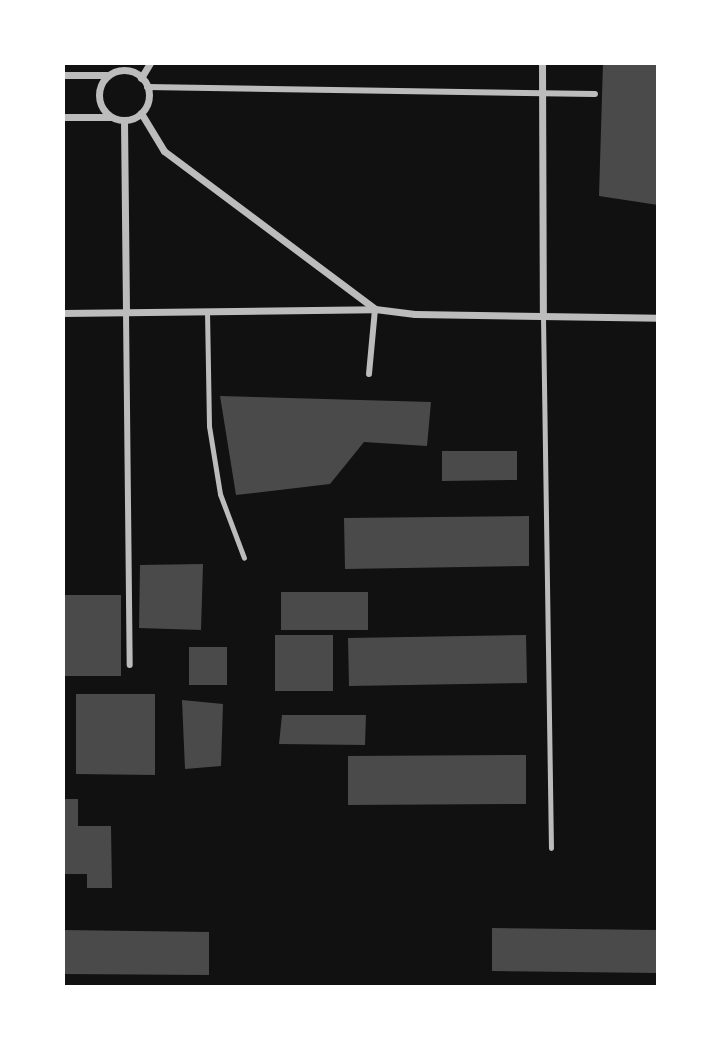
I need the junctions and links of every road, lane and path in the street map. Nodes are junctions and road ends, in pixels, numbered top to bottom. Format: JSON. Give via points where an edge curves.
{"nodes":[{"id":1,"x":150,"y":63,"type":"edge"},
{"id":2,"x":542,"y":63,"type":"edge"},
{"id":3,"x":63,"y":75,"type":"edge"},
{"id":4,"x":108,"y":75,"type":"junction"},
{"id":5,"x":141,"y":78,"type":"junction"},
{"id":6,"x":148,"y":88,"type":"junction"},
{"id":7,"x":595,"y":94,"type":"dead end"},
{"id":8,"x":541,"y":96,"type":"junction"},
{"id":9,"x":141,"y":113,"type":"junction"},
{"id":10,"x":63,"y":117,"type":"edge"},
{"id":11,"x":111,"y":117,"type":"junction"},
{"id":12,"x":124,"y":120,"type":"junction"},
{"id":13,"x":375,"y":309,"type":"junction"},
{"id":14,"x":207,"y":311,"type":"junction"},
{"id":15,"x":126,"y":312,"type":"junction"},
{"id":16,"x":63,"y":313,"type":"edge"},
{"id":17,"x":543,"y":317,"type":"junction"},
{"id":18,"x":658,"y":317,"type":"edge"},
{"id":19,"x":369,"y":374,"type":"dead end"},
{"id":20,"x":244,"y":558,"type":"dead end"},
{"id":21,"x":130,"y":665,"type":"dead end"},
{"id":22,"x":551,"y":848,"type":"dead end"}],
"edges":[{"from":1,"to":5,"type":"street"},
{"from":2,"to":8,"type":"street"},
{"from":3,"to":4,"type":"street"},
{"from":4,"to":5,"type":"street","via":[[121,70]]},
{"from":4,"to":11,"type":"street","via":[[99,97]]},
{"from":5,"to":6,"type":"street"},
{"from":6,"to":8,"type":"street"},
{"from":6,"to":9,"type":"street","via":[[148,101]]},
{"from":7,"to":8,"type":"street"},
{"from":8,"to":17,"type":"street"},
{"from":9,"to":12,"type":"street"},
{"from":9,"to":13,"type":"street","via":[[164,151]]},
{"from":10,"to":11,"type":"street"},
{"from":11,"to":12,"type":"street"},
{"from":12,"to":15,"type":"street"},
{"from":13,"to":14,"type":"street"},
{"from":13,"to":17,"type":"street"},
{"from":13,"to":19,"type":"street"},
{"from":14,"to":15,"type":"street"},
{"from":14,"to":20,"type":"lane","via":[[209,426],[220,494]]},
{"from":15,"to":16,"type":"street"},
{"from":15,"to":21,"type":"street"},
{"from":17,"to":18,"type":"street"},
{"from":17,"to":22,"type":"lane"}]}
